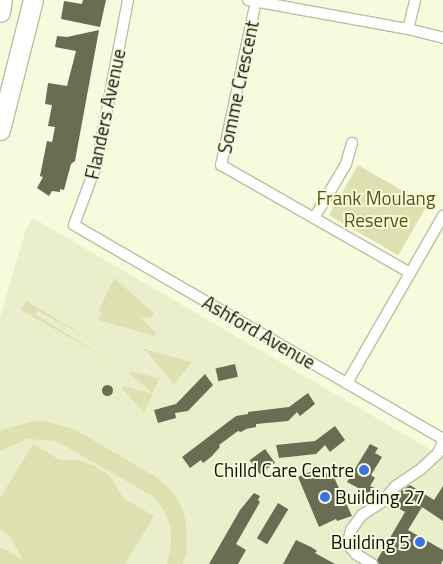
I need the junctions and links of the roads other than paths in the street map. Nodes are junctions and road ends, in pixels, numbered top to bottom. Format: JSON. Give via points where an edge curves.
{"nodes":[{"id":1,"x":2,"y":0,"type":"edge"},
{"id":2,"x":23,"y":0,"type":"edge"},
{"id":3,"x":33,"y":0,"type":"edge"},
{"id":4,"x":128,"y":0,"type":"edge"},
{"id":5,"x":415,"y":0,"type":"edge"},
{"id":6,"x":252,"y":1,"type":"edge"},
{"id":7,"x":0,"y":12,"type":"edge"},
{"id":8,"x":408,"y":29,"type":"junction"},
{"id":9,"x":443,"y":38,"type":"edge"},
{"id":10,"x":0,"y":113,"type":"edge"},
{"id":11,"x":0,"y":130,"type":"edge"},
{"id":12,"x":352,"y":143,"type":"dead end"},
{"id":13,"x":443,"y":216,"type":"edge"},
{"id":14,"x":314,"y":218,"type":"junction"},
{"id":15,"x":74,"y":225,"type":"joint"},
{"id":16,"x":410,"y":273,"type":"junction"},
{"id":17,"x":347,"y":383,"type":"junction"},
{"id":18,"x":443,"y":441,"type":"edge"},
{"id":19,"x":372,"y":564,"type":"edge"}],
"edges":[{"from":1,"to":7,"type":"highway"},
{"from":2,"to":10,"type":"highway"},
{"from":3,"to":11,"type":"highway"},
{"from":4,"to":15,"type":"street","name":"Flanders Avenue","via":[[97,163]]},
{"from":5,"to":8,"type":"street"},
{"from":6,"to":8,"type":"street"},
{"from":6,"to":14,"type":"street","name":"Somme Crescent","via":[[221,166]]},
{"from":8,"to":9,"type":"street"},
{"from":12,"to":14,"type":"street","via":[[346,164]]},
{"from":13,"to":16,"type":"street"},
{"from":14,"to":16,"type":"street","name":"Somme Crescent"},
{"from":15,"to":17,"type":"street","name":"Ashford Avenue"},
{"from":16,"to":17,"type":"street"},
{"from":17,"to":18,"type":"street","name":"Ashford Avenue"},
{"from":18,"to":19,"type":"street","via":[[438,453],[396,486],[382,502],[362,515],[351,530],[350,547]]}]}
